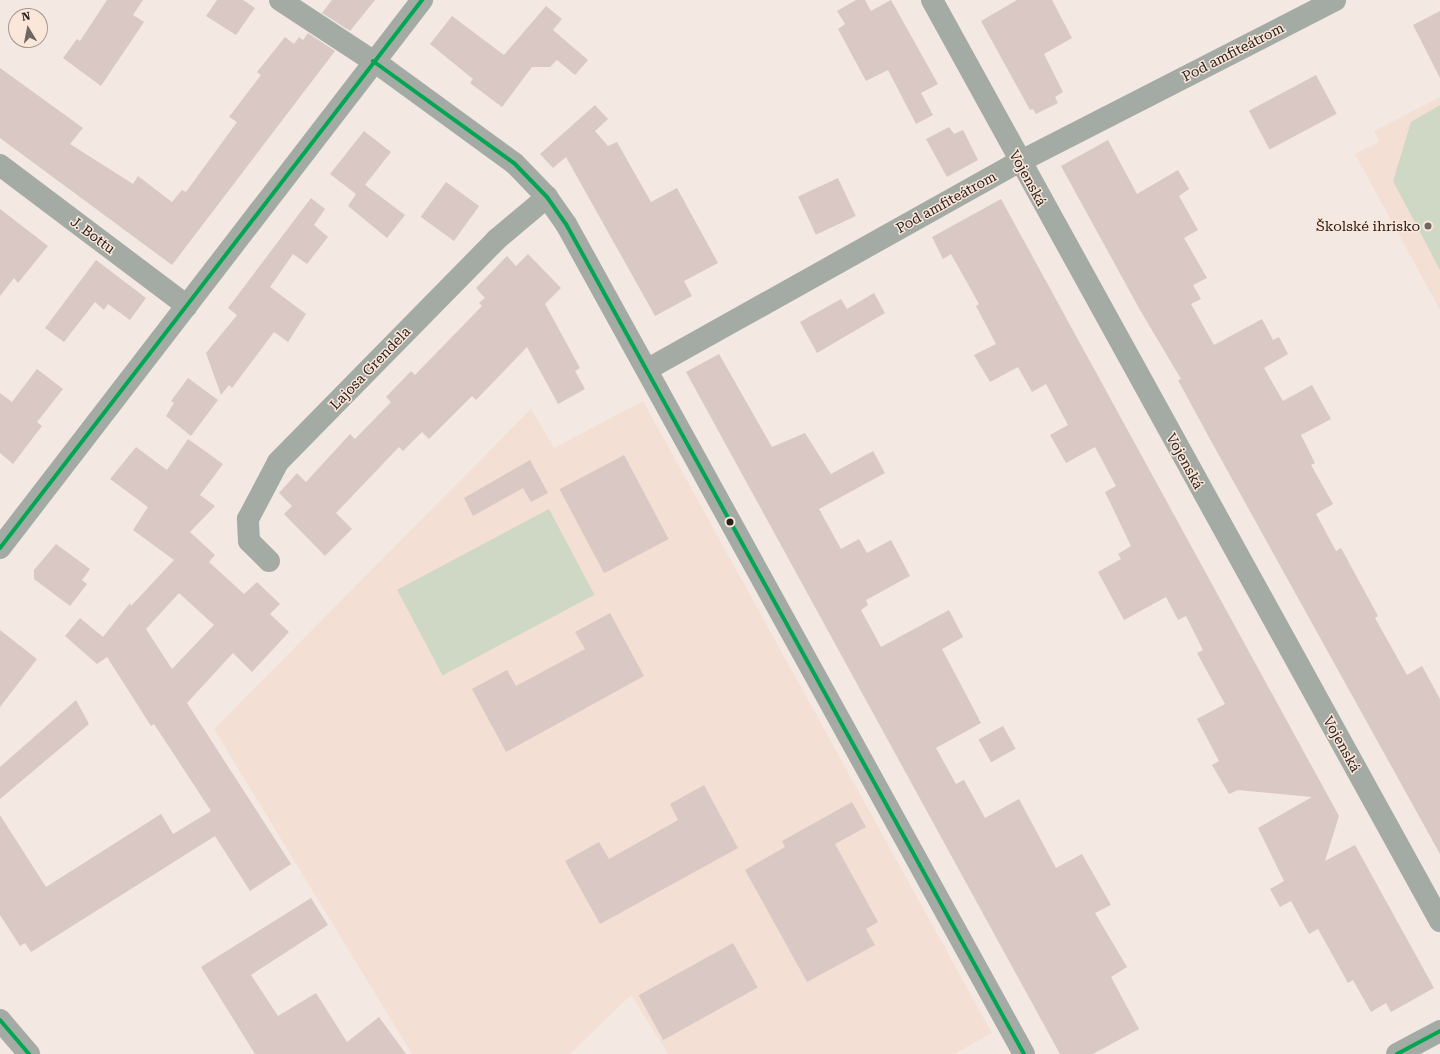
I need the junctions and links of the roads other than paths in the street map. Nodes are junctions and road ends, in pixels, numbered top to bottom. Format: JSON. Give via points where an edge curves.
{"nodes":[{"id":1,"x":280,"y":0,"type":"edge"},
{"id":2,"x":422,"y":0,"type":"edge"},
{"id":3,"x":932,"y":0,"type":"edge"},
{"id":4,"x":1335,"y":0,"type":"edge"},
{"id":5,"x":373,"y":61,"type":"junction"},
{"id":6,"x":1019,"y":162,"type":"junction"},
{"id":7,"x":0,"y":165,"type":"edge"},
{"id":8,"x":547,"y":197,"type":"junction"},
{"id":9,"x":187,"y":306,"type":"junction"},
{"id":10,"x":648,"y":369,"type":"junction"},
{"id":11,"x":0,"y":548,"type":"edge"},
{"id":12,"x":269,"y":561,"type":"dead end"},
{"id":13,"x":1440,"y":921,"type":"edge"},
{"id":14,"x":0,"y":1020,"type":"edge"},
{"id":15,"x":1440,"y":1031,"type":"edge"},
{"id":16,"x":29,"y":1054,"type":"edge"},
{"id":17,"x":1024,"y":1054,"type":"edge"},
{"id":18,"x":1397,"y":1054,"type":"edge"}],
"edges":[{"from":1,"to":5,"type":"street"},
{"from":2,"to":5,"type":"street"},
{"from":3,"to":6,"type":"street","name":"Vojenská"},
{"from":4,"to":6,"type":"street","name":"Pod amfiteátrom"},
{"from":5,"to":8,"type":"street","via":[[514,163]]},
{"from":5,"to":9,"type":"street"},
{"from":6,"to":10,"type":"street","name":"Pod amfiteátrom"},
{"from":6,"to":13,"type":"street","name":"Vojenská"},
{"from":7,"to":9,"type":"street","name":"J. Bottu"},
{"from":8,"to":10,"type":"street","via":[[566,224]]},
{"from":8,"to":12,"type":"street","name":"Lajosa Grendela","via":[[496,240],[278,462],[248,519],[249,541]]},
{"from":9,"to":11,"type":"street"},
{"from":10,"to":17,"type":"street"},
{"from":14,"to":16,"type":"street"},
{"from":15,"to":18,"type":"street"}]}
